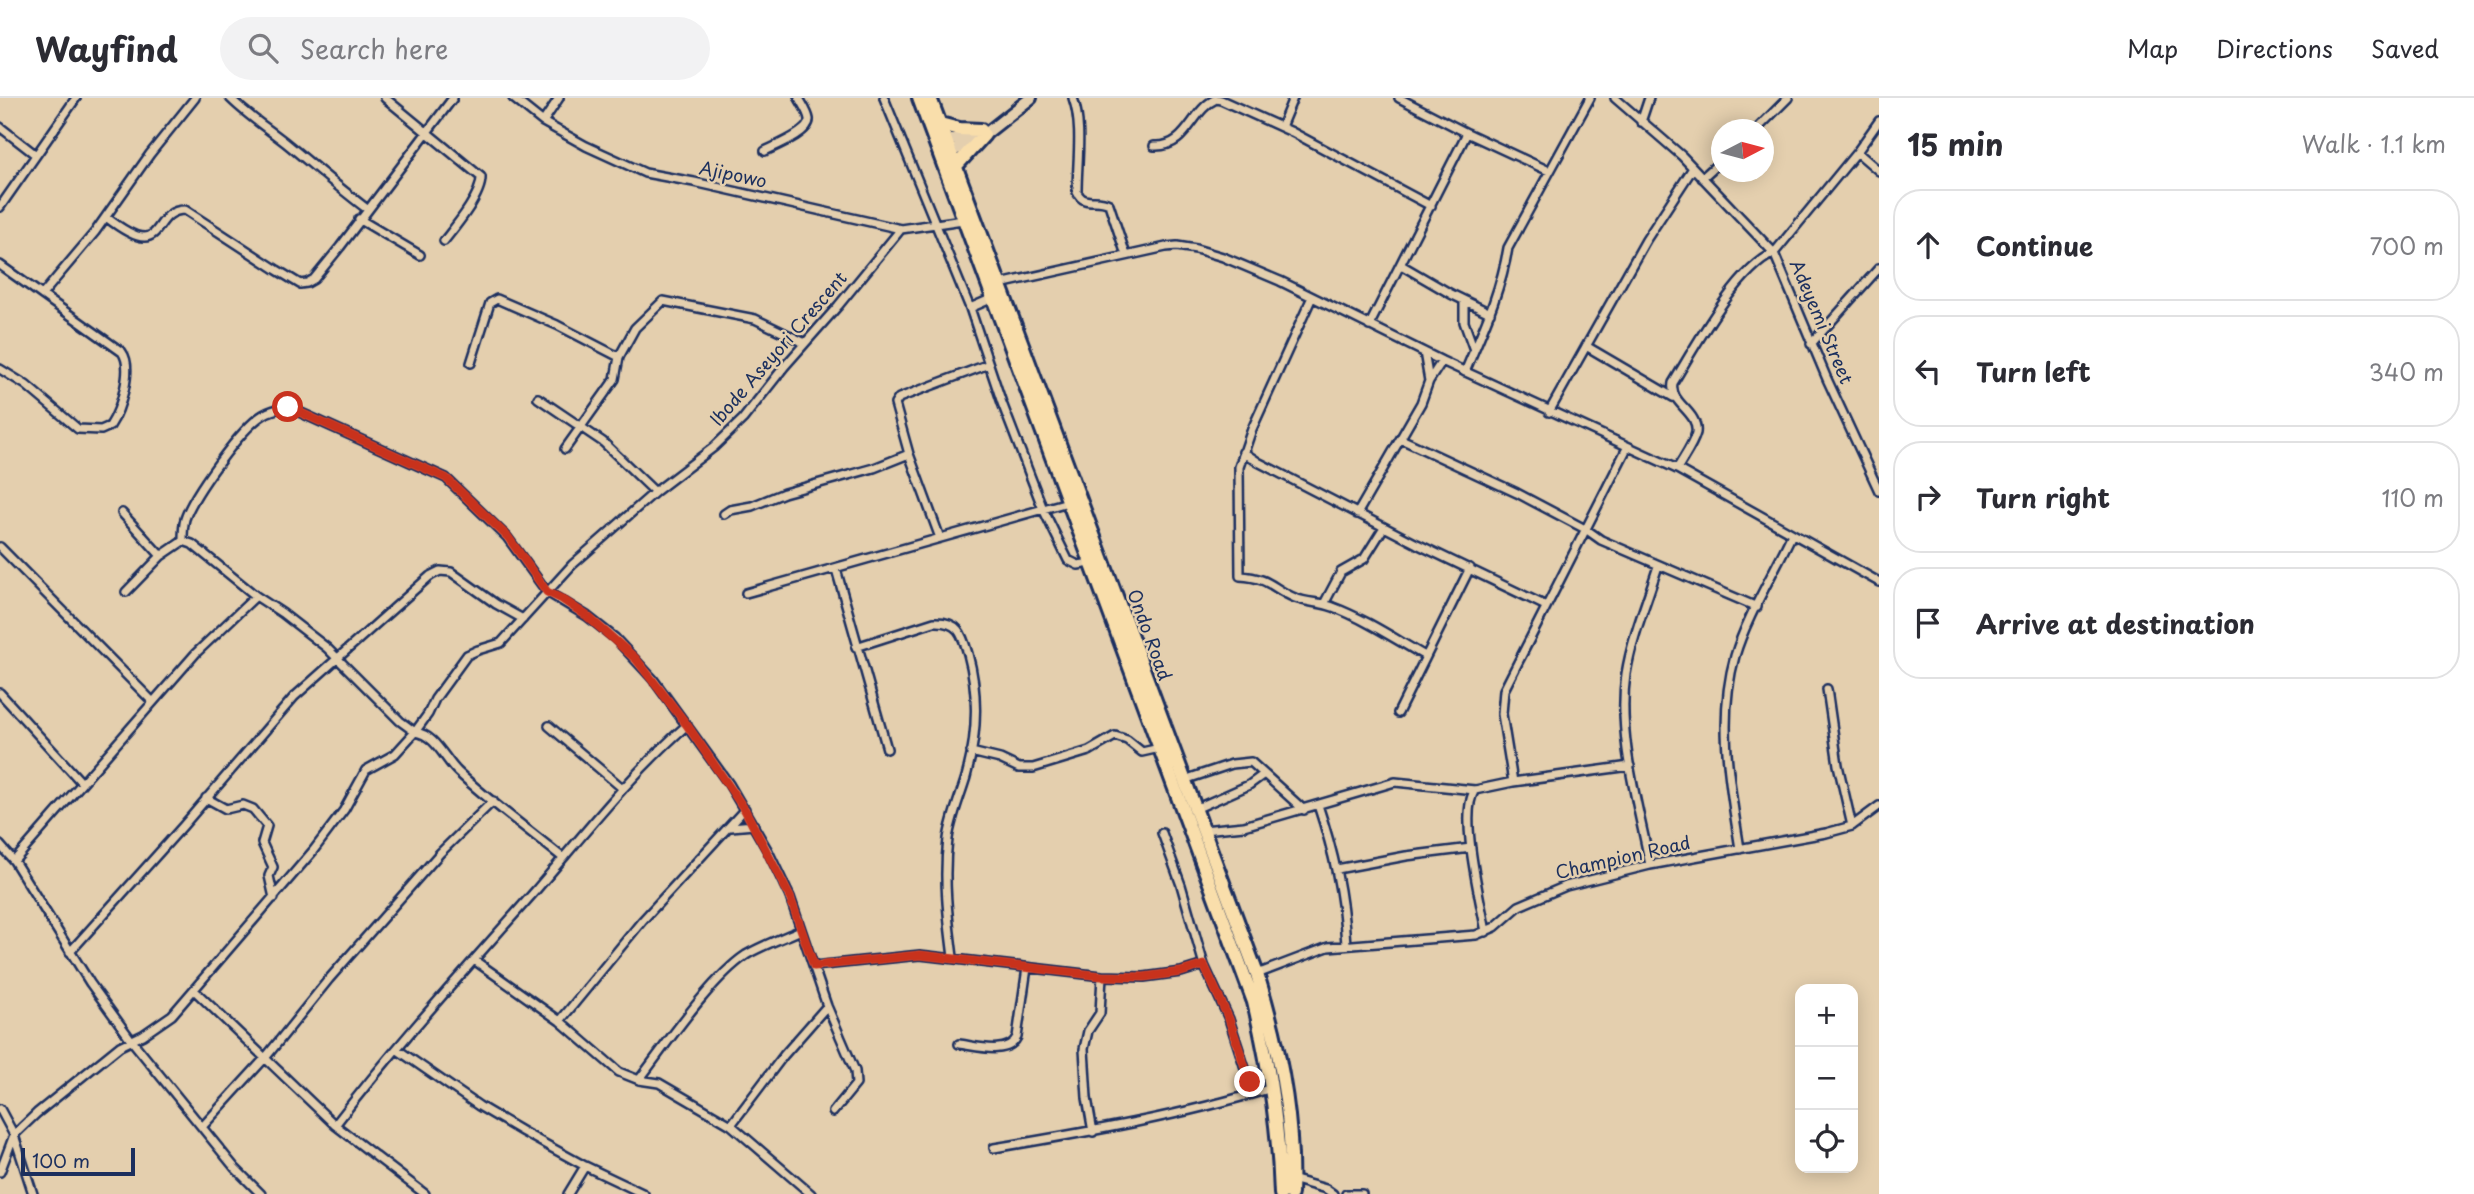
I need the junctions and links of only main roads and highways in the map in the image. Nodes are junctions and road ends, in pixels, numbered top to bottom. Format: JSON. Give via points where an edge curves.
{"nodes":[{"id":1,"x":919,"y":98,"type":"edge"},
{"id":2,"x":930,"y":98,"type":"edge"},
{"id":3,"x":940,"y":124,"type":"junction"},
{"id":4,"x":944,"y":149,"type":"junction"},
{"id":5,"x":957,"y":166,"type":"junction"},
{"id":6,"x":1133,"y":658,"type":"junction"},
{"id":7,"x":1280,"y":1194,"type":"edge"},
{"id":8,"x":1291,"y":1194,"type":"edge"}],
"edges":[{"from":1,"to":4,"type":"main road","name":"Ondo Road"},
{"from":2,"to":3,"type":"main road","name":"Ondo Road"},
{"from":3,"to":4,"type":"main road","name":"Ondo Road"},
{"from":3,"to":5,"type":"main road","via":[[985,131]]},
{"from":4,"to":5,"type":"main road","name":"Ondo Road"},
{"from":4,"to":6,"type":"main road","name":"Ondo Road","via":[[963,220],[1091,563]]},
{"from":5,"to":6,"type":"main road","name":"Ondo Road"},
{"from":6,"to":7,"type":"main road","name":"Ondo Road","via":[[1160,748],[1254,1002],[1272,1087]]},
{"from":6,"to":8,"type":"main road","name":"Ondo Road","via":[[1203,830],[1274,1031],[1290,1142]]}]}
